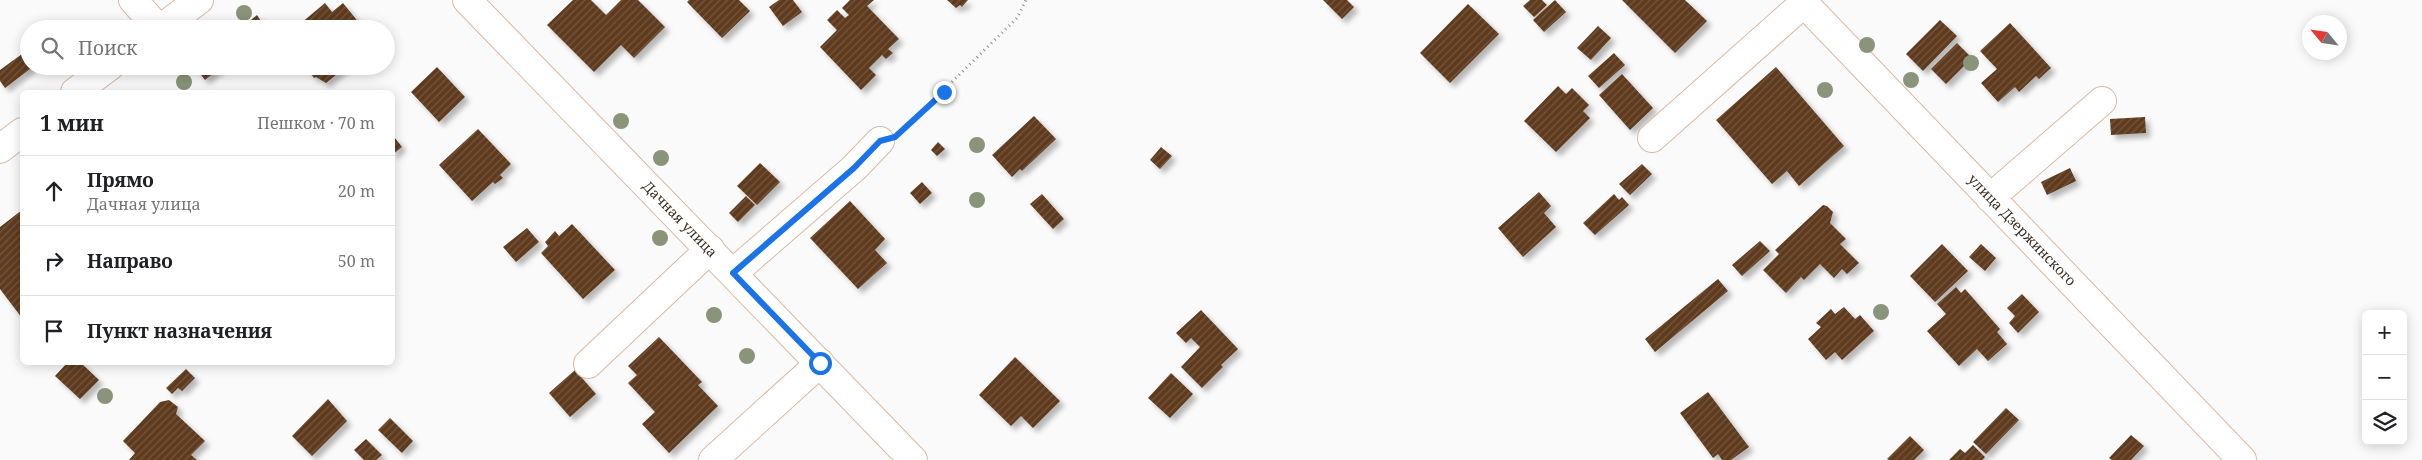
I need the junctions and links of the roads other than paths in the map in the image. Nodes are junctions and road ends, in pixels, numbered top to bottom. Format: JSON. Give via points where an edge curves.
{"nodes":[{"id":1,"x":133,"y":0,"type":"edge"},
{"id":2,"x":199,"y":0,"type":"edge"},
{"id":3,"x":467,"y":0,"type":"edge"},
{"id":4,"x":1803,"y":1,"type":"edge"},
{"id":5,"x":152,"y":20,"type":"edge"},
{"id":6,"x":172,"y":20,"type":"edge"},
{"id":7,"x":98,"y":75,"type":"edge"},
{"id":8,"x":78,"y":90,"type":"edge"},
{"id":9,"x":2102,"y":101,"type":"dead end"},
{"id":10,"x":20,"y":134,"type":"edge"},
{"id":11,"x":1652,"y":138,"type":"dead end"},
{"id":12,"x":880,"y":141,"type":"road end"},
{"id":13,"x":0,"y":149,"type":"edge"},
{"id":14,"x":1990,"y":198,"type":"junction"},
{"id":15,"x":710,"y":249,"type":"junction"},
{"id":16,"x":733,"y":273,"type":"junction"},
{"id":17,"x":820,"y":363,"type":"junction"},
{"id":18,"x":588,"y":364,"type":"dead end"},
{"id":19,"x":713,"y":460,"type":"edge"},
{"id":20,"x":914,"y":460,"type":"edge"},
{"id":21,"x":2242,"y":460,"type":"edge"}],
"edges":[{"from":1,"to":5,"type":"street"},
{"from":2,"to":6,"type":"street"},
{"from":3,"to":15,"type":"street","name":"Дачная улица"},
{"from":4,"to":11,"type":"street"},
{"from":4,"to":14,"type":"street","name":"улица Дзержинского"},
{"from":7,"to":8,"type":"street"},
{"from":9,"to":14,"type":"street"},
{"from":10,"to":13,"type":"street"},
{"from":12,"to":16,"type":"street","via":[[854,168]]},
{"from":14,"to":21,"type":"street","name":"улица Дзержинского"},
{"from":15,"to":16,"type":"street","name":"Дачная улица"},
{"from":15,"to":18,"type":"street"},
{"from":16,"to":17,"type":"street","name":"Дачная улица"},
{"from":17,"to":19,"type":"street"},
{"from":17,"to":20,"type":"street","name":"Дачная улица"}]}
